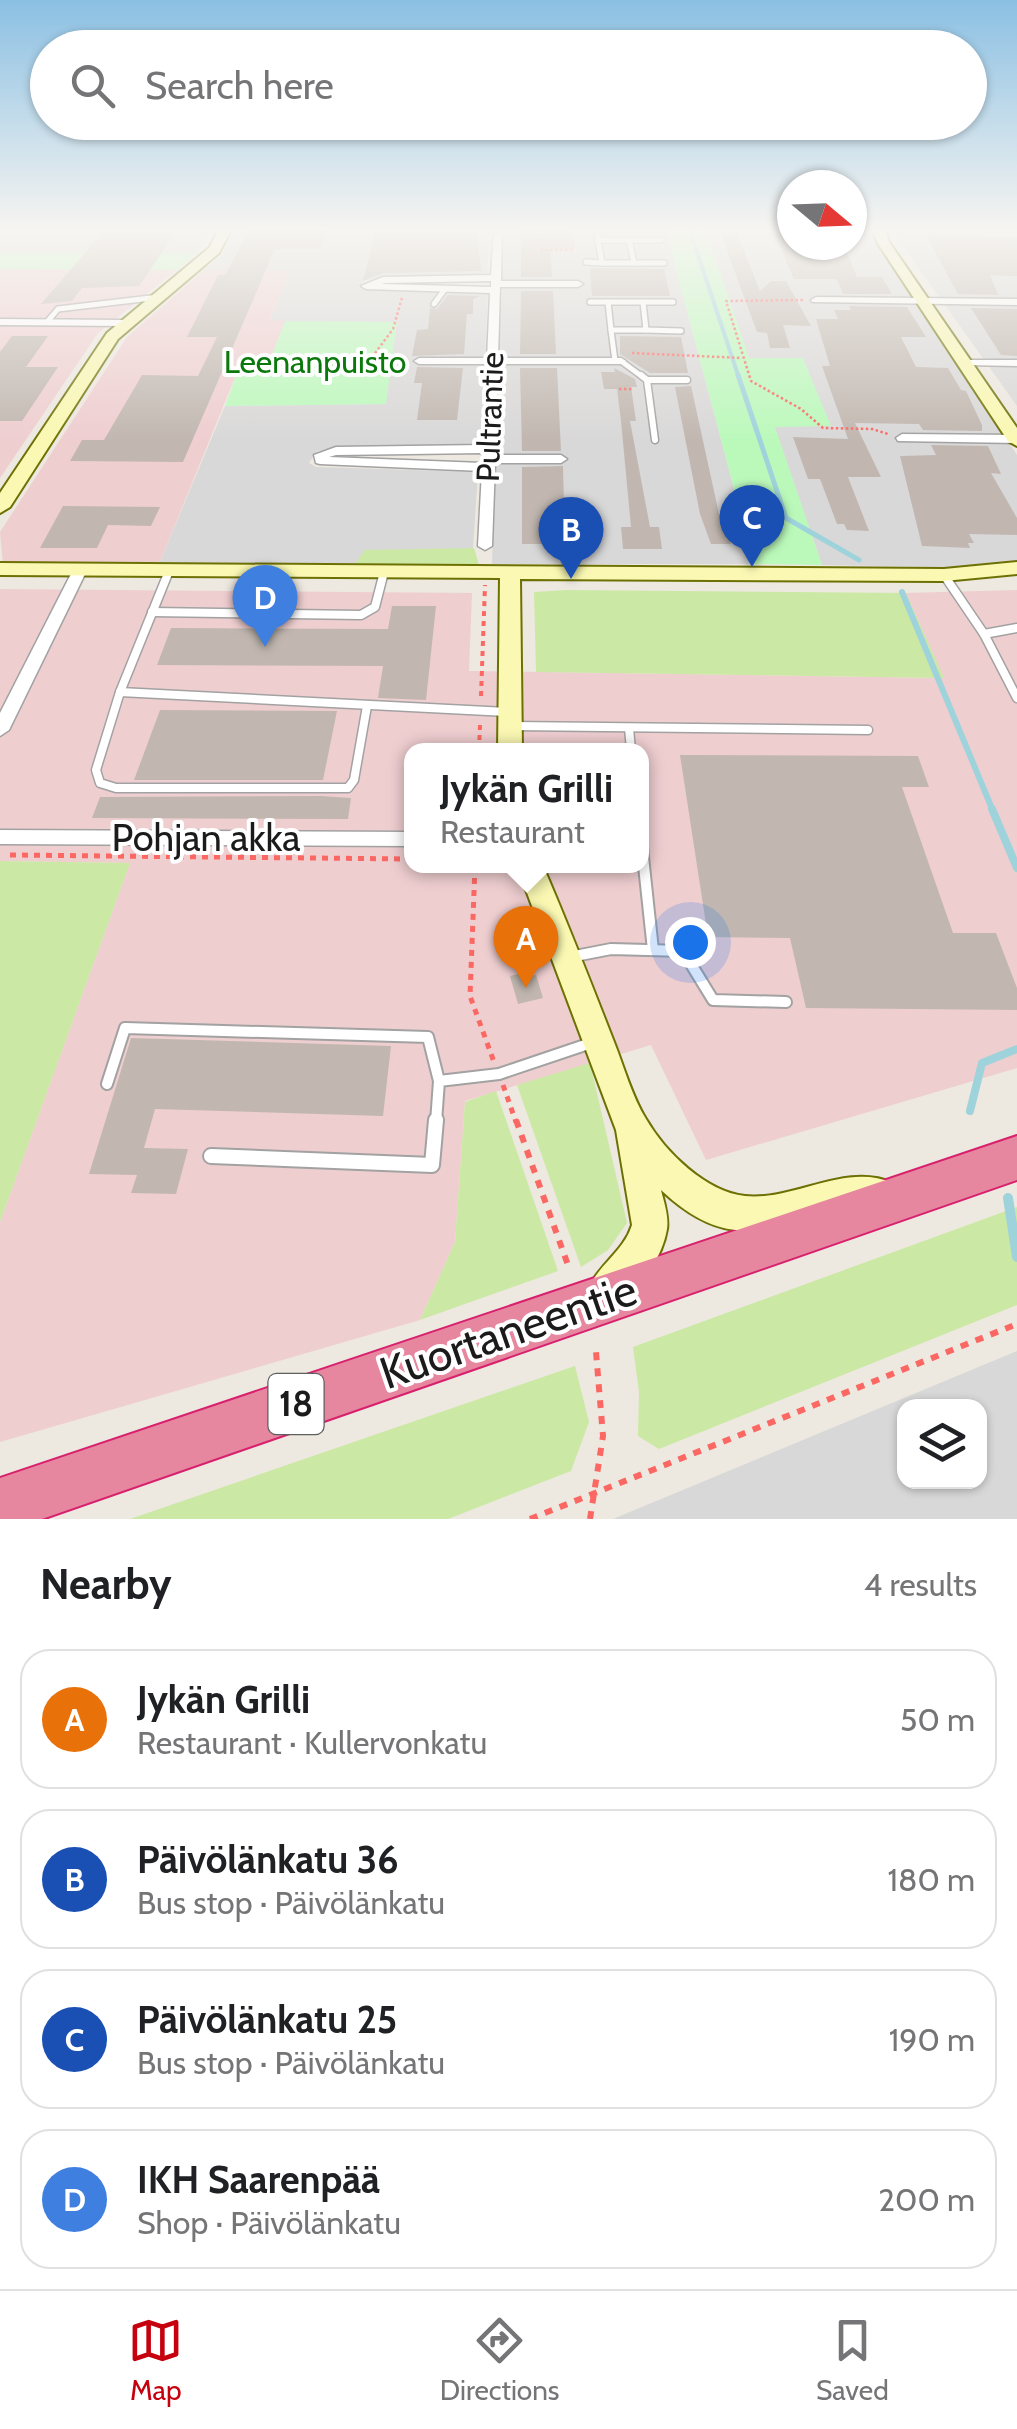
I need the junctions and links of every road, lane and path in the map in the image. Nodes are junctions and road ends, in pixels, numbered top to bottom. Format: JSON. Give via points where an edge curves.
{"nodes":[{"id":1,"x":109,"y":299,"type":"edge"},
{"id":2,"x":157,"y":299,"type":"edge"},
{"id":3,"x":402,"y":299,"type":"edge"},
{"id":4,"x":438,"y":299,"type":"edge"},
{"id":5,"x":495,"y":299,"type":"edge"},
{"id":6,"x":816,"y":300,"type":"joint"},
{"id":7,"x":922,"y":300,"type":"junction"},
{"id":8,"x":590,"y":302,"type":"dead end"},
{"id":9,"x":608,"y":302,"type":"junction"},
{"id":10,"x":643,"y":302,"type":"junction"},
{"id":11,"x":673,"y":302,"type":"dead end"},
{"id":12,"x":1017,"y":302,"type":"edge"},
{"id":13,"x":434,"y":304,"type":"dead end"},
{"id":14,"x":0,"y":322,"type":"edge"},
{"id":15,"x":47,"y":322,"type":"junction"},
{"id":16,"x":126,"y":323,"type":"junction"},
{"id":17,"x":612,"y":330,"type":"junction"},
{"id":18,"x":646,"y":330,"type":"junction"},
{"id":19,"x":681,"y":332,"type":"dead end"},
{"id":20,"x":740,"y":358,"type":"junction"},
{"id":21,"x":419,"y":361,"type":"joint"},
{"id":22,"x":492,"y":361,"type":"junction"},
{"id":23,"x":618,"y":361,"type":"junction"},
{"id":24,"x":964,"y":362,"type":"junction"},
{"id":25,"x":1017,"y":363,"type":"edge"},
{"id":26,"x":647,"y":380,"type":"junction"},
{"id":27,"x":687,"y":380,"type":"dead end"},
{"id":28,"x":902,"y":438,"type":"joint"},
{"id":29,"x":655,"y":440,"type":"dead end"},
{"id":30,"x":1016,"y":440,"type":"edge"},
{"id":31,"x":489,"y":458,"type":"junction"},
{"id":32,"x":561,"y":459,"type":"dead end"},
{"id":33,"x":0,"y":507,"type":"edge"},
{"id":34,"x":485,"y":546,"type":"dead end"},
{"id":35,"x":1017,"y":568,"type":"edge"},
{"id":36,"x":0,"y":570,"type":"edge"},
{"id":37,"x":80,"y":570,"type":"junction"},
{"id":38,"x":168,"y":571,"type":"junction"},
{"id":39,"x":384,"y":572,"type":"junction"},
{"id":40,"x":485,"y":572,"type":"junction"},
{"id":41,"x":510,"y":572,"type":"junction"},
{"id":42,"x":944,"y":575,"type":"junction"},
{"id":43,"x":152,"y":612,"type":"junction"},
{"id":44,"x":1017,"y":628,"type":"edge"},
{"id":45,"x":984,"y":634,"type":"junction"},
{"id":46,"x":1012,"y":677,"type":"edge"},
{"id":47,"x":120,"y":692,"type":"junction"},
{"id":48,"x":1017,"y":698,"type":"edge"},
{"id":49,"x":367,"y":706,"type":"junction"},
{"id":50,"x":480,"y":712,"type":"junction"},
{"id":51,"x":510,"y":719,"type":"junction"},
{"id":52,"x":629,"y":728,"type":"junction"},
{"id":53,"x":0,"y":730,"type":"edge"},
{"id":54,"x":868,"y":730,"type":"dead end"},
{"id":55,"x":479,"y":743,"type":"edge"},
{"id":56,"x":510,"y":743,"type":"edge"},
{"id":57,"x":630,"y":743,"type":"edge"},
{"id":58,"x":0,"y":837,"type":"edge"},
{"id":59,"x":404,"y":839,"type":"edge"},
{"id":60,"x":0,"y":856,"type":"edge"},
{"id":61,"x":404,"y":859,"type":"edge"},
{"id":62,"x":533,"y":873,"type":"edge"},
{"id":63,"x":645,"y":873,"type":"edge"},
{"id":64,"x":653,"y":950,"type":"junction"},
{"id":65,"x":563,"y":958,"type":"junction"},
{"id":66,"x":786,"y":1002,"type":"dead end"},
{"id":67,"x":597,"y":1042,"type":"junction"},
{"id":68,"x":439,"y":1081,"type":"junction"},
{"id":69,"x":107,"y":1084,"type":"dead end"},
{"id":70,"x":632,"y":1130,"type":"junction"},
{"id":71,"x":211,"y":1156,"type":"dead end"},
{"id":72,"x":1017,"y":1158,"type":"edge"},
{"id":73,"x":902,"y":1198,"type":"junction"},
{"id":74,"x":1017,"y":1324,"type":"edge"},
{"id":75,"x":594,"y":1327,"type":"junction"},
{"id":76,"x":598,"y":1493,"type":"junction"},
{"id":77,"x":0,"y":1506,"type":"edge"},
{"id":78,"x":530,"y":1519,"type":"edge"},
{"id":79,"x":590,"y":1519,"type":"edge"}],
"edges":[{"from":1,"to":15,"type":"lane","via":[[58,308]]},
{"from":2,"to":16,"type":"street"},
{"from":3,"to":21,"type":"path","via":[[397,320],[370,360]]},
{"from":4,"to":13,"type":"lane"},
{"from":5,"to":22,"type":"street","name":"Pultrantie"},
{"from":6,"to":7,"type":"street"},
{"from":6,"to":20,"type":"path","via":[[726,301]]},
{"from":7,"to":12,"type":"street"},
{"from":7,"to":24,"type":"street"},
{"from":8,"to":9,"type":"lane"},
{"from":9,"to":10,"type":"lane"},
{"from":9,"to":17,"type":"lane"},
{"from":10,"to":11,"type":"lane"},
{"from":10,"to":18,"type":"lane"},
{"from":14,"to":15,"type":"street"},
{"from":15,"to":16,"type":"street"},
{"from":16,"to":33,"type":"street"},
{"from":17,"to":18,"type":"lane"},
{"from":17,"to":23,"type":"lane"},
{"from":18,"to":19,"type":"lane"},
{"from":20,"to":23,"type":"path","via":[[628,353]]},
{"from":20,"to":28,"type":"path","via":[[756,386],[801,408],[823,428],[872,429]]},
{"from":21,"to":22,"type":"street"},
{"from":22,"to":23,"type":"street"},
{"from":22,"to":31,"type":"street","name":"Pultrantie"},
{"from":23,"to":26,"type":"lane"},
{"from":24,"to":25,"type":"street"},
{"from":24,"to":30,"type":"street"},
{"from":26,"to":27,"type":"lane"},
{"from":26,"to":29,"type":"lane"},
{"from":28,"to":30,"type":"street"},
{"from":31,"to":31,"type":"street","via":[[320,460],[320,455],[336,451]]},
{"from":31,"to":32,"type":"street"},
{"from":31,"to":34,"type":"street","name":"Pultrantie"},
{"from":35,"to":42,"type":"street"},
{"from":36,"to":37,"type":"street"},
{"from":37,"to":38,"type":"street"},
{"from":37,"to":53,"type":"street"},
{"from":38,"to":39,"type":"street"},
{"from":38,"to":43,"type":"lane"},
{"from":39,"to":40,"type":"street"},
{"from":39,"to":43,"type":"lane","via":[[375,607],[360,615]]},
{"from":40,"to":41,"type":"street"},
{"from":40,"to":50,"type":"path"},
{"from":41,"to":42,"type":"street"},
{"from":41,"to":51,"type":"street"},
{"from":42,"to":45,"type":"lane"},
{"from":43,"to":47,"type":"lane"},
{"from":44,"to":45,"type":"lane"},
{"from":45,"to":46,"type":"lane"},
{"from":46,"to":48,"type":"lane"},
{"from":47,"to":49,"type":"lane"},
{"from":47,"to":49,"type":"lane","via":[[96,770],[100,783],[116,788],[348,788]]},
{"from":49,"to":50,"type":"lane"},
{"from":50,"to":51,"type":"lane"},
{"from":50,"to":55,"type":"path"},
{"from":51,"to":52,"type":"lane"},
{"from":51,"to":56,"type":"street"},
{"from":52,"to":54,"type":"lane"},
{"from":52,"to":57,"type":"lane"},
{"from":58,"to":59,"type":"street","name":"Pohjan akka"},
{"from":60,"to":61,"type":"path"},
{"from":62,"to":65,"type":"street"},
{"from":63,"to":64,"type":"lane"},
{"from":64,"to":65,"type":"lane"},
{"from":64,"to":66,"type":"lane","via":[[683,951],[713,1000]]},
{"from":65,"to":67,"type":"street"},
{"from":67,"to":68,"type":"lane","via":[[499,1074]]},
{"from":67,"to":70,"type":"street"},
{"from":68,"to":69,"type":"lane","via":[[428,1037],[125,1028]]},
{"from":68,"to":71,"type":"lane","via":[[432,1165]]},
{"from":70,"to":73,"type":"street","via":[[671,1178],[701,1202],[735,1214],[767,1215],[848,1192]]},
{"from":70,"to":75,"type":"street","via":[[650,1225],[643,1249]]},
{"from":72,"to":73,"type":"highway","name":"Kuortaneentie","number":"18"},
{"from":73,"to":75,"type":"highway","name":"Kuortaneentie","number":"18"},
{"from":74,"to":76,"type":"path"},
{"from":75,"to":76,"type":"path","via":[[605,1409]]},
{"from":75,"to":77,"type":"highway","name":"Kuortaneentie","number":"18"},
{"from":76,"to":78,"type":"path"},
{"from":76,"to":79,"type":"path"}]}
